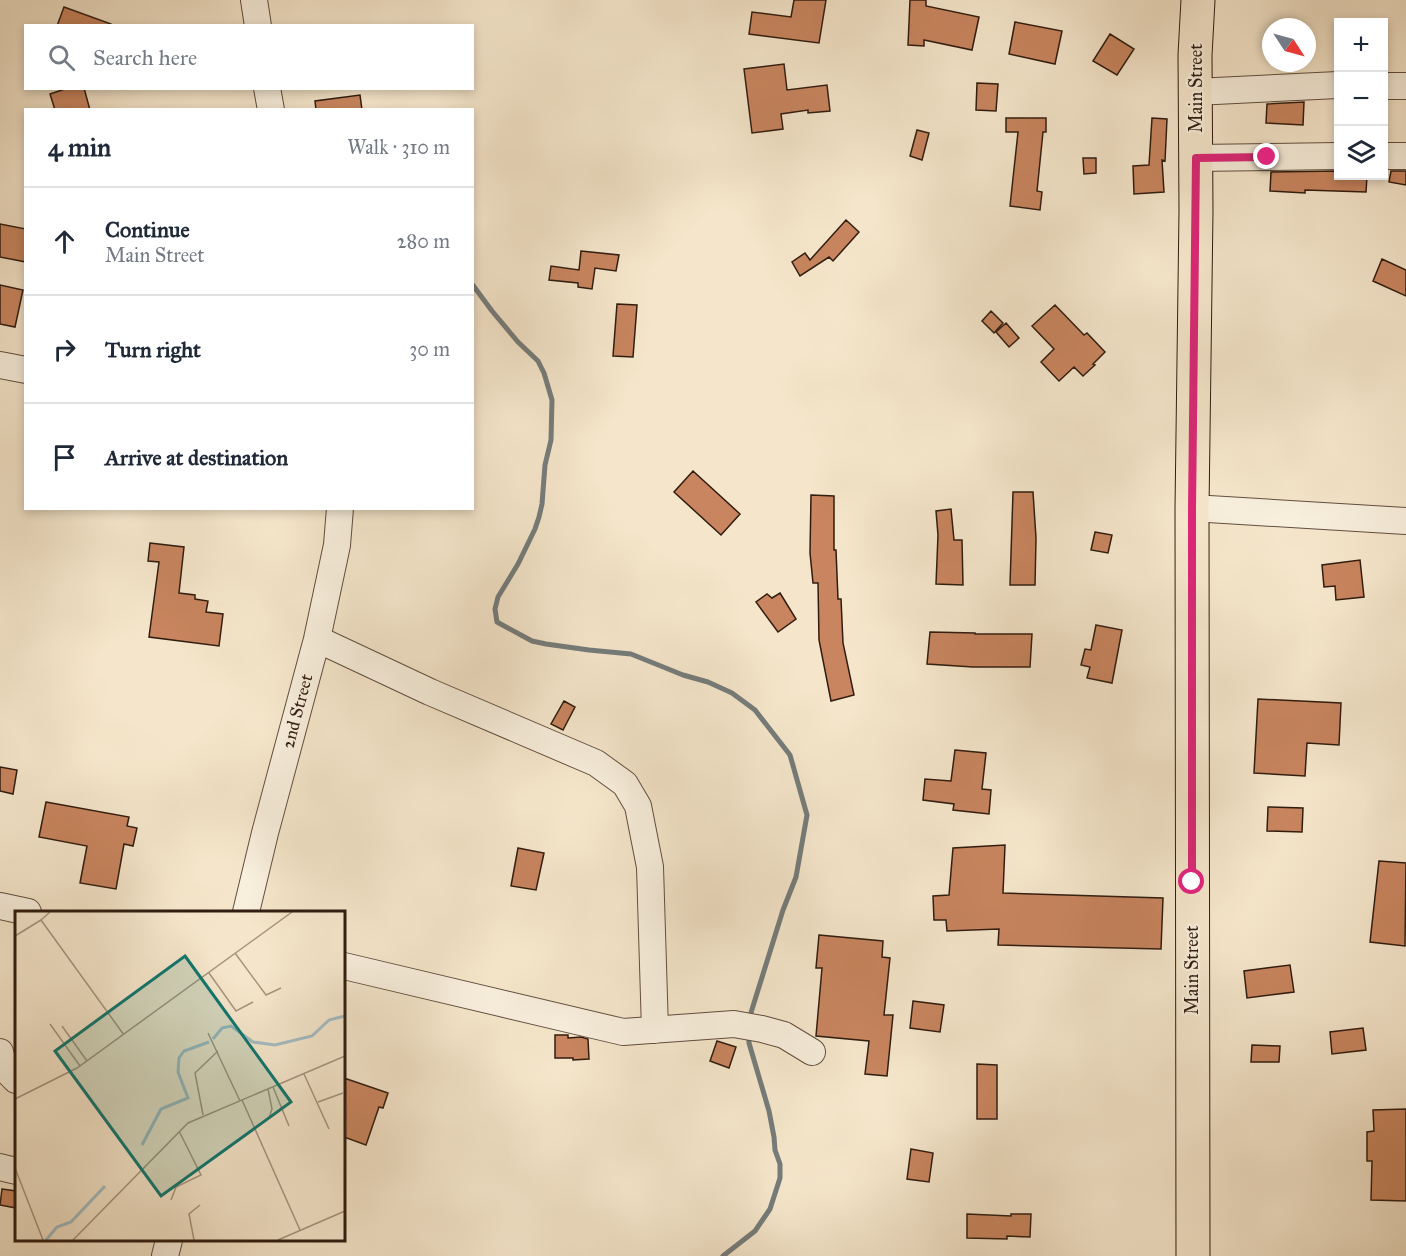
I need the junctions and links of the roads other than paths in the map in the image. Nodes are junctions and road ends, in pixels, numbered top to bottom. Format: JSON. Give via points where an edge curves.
{"nodes":[{"id":1,"x":254,"y":0,"type":"edge"},
{"id":2,"x":1198,"y":0,"type":"edge"},
{"id":3,"x":258,"y":24,"type":"edge"},
{"id":4,"x":1334,"y":85,"type":"edge"},
{"id":5,"x":1388,"y":86,"type":"edge"},
{"id":6,"x":1406,"y":86,"type":"edge"},
{"id":7,"x":267,"y":90,"type":"edge"},
{"id":8,"x":1195,"y":92,"type":"junction"},
{"id":9,"x":271,"y":108,"type":"edge"},
{"id":10,"x":1334,"y":156,"type":"edge"},
{"id":11,"x":1388,"y":156,"type":"edge"},
{"id":12,"x":1406,"y":156,"type":"edge"},
{"id":13,"x":1196,"y":158,"type":"junction"},
{"id":14,"x":0,"y":365,"type":"edge"},
{"id":15,"x":24,"y":370,"type":"edge"},
{"id":16,"x":1192,"y":508,"type":"junction"},
{"id":17,"x":340,"y":510,"type":"edge"},
{"id":18,"x":1406,"y":521,"type":"edge"},
{"id":19,"x":317,"y":639,"type":"junction"},
{"id":20,"x":0,"y":906,"type":"edge"},
{"id":21,"x":23,"y":911,"type":"edge"},
{"id":22,"x":246,"y":911,"type":"edge"},
{"id":23,"x":345,"y":966,"type":"edge"},
{"id":24,"x":655,"y":1030,"type":"junction"},
{"id":25,"x":0,"y":1052,"type":"edge"},
{"id":26,"x":812,"y":1052,"type":"dead end"},
{"id":27,"x":15,"y":1079,"type":"edge"},
{"id":28,"x":0,"y":1167,"type":"edge"},
{"id":29,"x":15,"y":1171,"type":"edge"},
{"id":30,"x":169,"y":1241,"type":"edge"},
{"id":31,"x":165,"y":1256,"type":"edge"},
{"id":32,"x":1193,"y":1256,"type":"edge"}],
"edges":[{"from":1,"to":3,"type":"street"},
{"from":2,"to":8,"type":"main road","name":"Main Street"},
{"from":4,"to":8,"type":"street"},
{"from":5,"to":6,"type":"street"},
{"from":7,"to":9,"type":"street"},
{"from":8,"to":13,"type":"main road","name":"Main Street"},
{"from":10,"to":13,"type":"street"},
{"from":11,"to":12,"type":"street"},
{"from":13,"to":16,"type":"main road","name":"Main Street"},
{"from":14,"to":15,"type":"street"},
{"from":16,"to":18,"type":"street"},
{"from":16,"to":32,"type":"main road","name":"Main Street"},
{"from":17,"to":19,"type":"street","name":"2nd Street"},
{"from":19,"to":22,"type":"street","name":"2nd Street"},
{"from":19,"to":24,"type":"street","via":[[596,763],[625,784],[638,806],[650,867]]},
{"from":20,"to":21,"type":"street"},
{"from":23,"to":24,"type":"street","via":[[624,1032]]},
{"from":24,"to":26,"type":"street","via":[[734,1024],[784,1035]]},
{"from":25,"to":27,"type":"street","via":[[5,1069]]},
{"from":28,"to":29,"type":"street"},
{"from":30,"to":31,"type":"street"}]}
